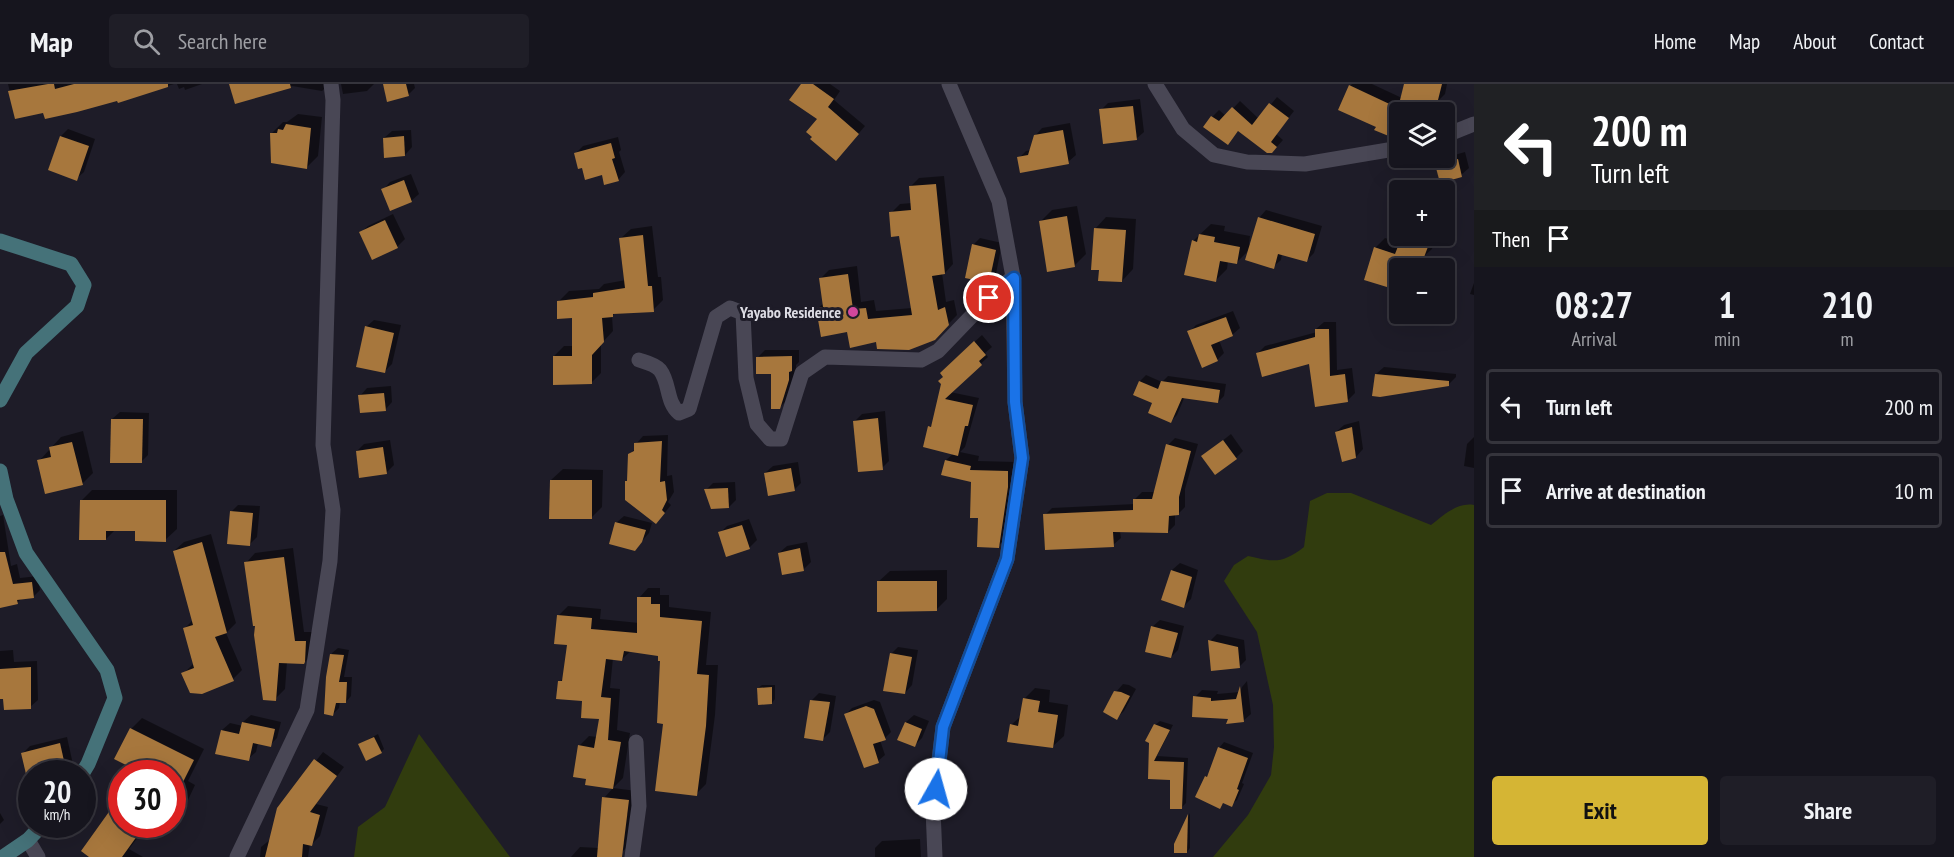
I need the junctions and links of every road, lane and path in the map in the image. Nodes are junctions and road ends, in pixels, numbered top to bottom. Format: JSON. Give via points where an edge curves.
{"nodes":[{"id":1,"x":331,"y":84,"type":"edge"},
{"id":2,"x":949,"y":84,"type":"edge"},
{"id":3,"x":1155,"y":84,"type":"edge"},
{"id":4,"x":1474,"y":124,"type":"edge"},
{"id":5,"x":1455,"y":131,"type":"edge"},
{"id":6,"x":1389,"y":150,"type":"edge"},
{"id":7,"x":0,"y":241,"type":"edge"},
{"id":8,"x":1014,"y":278,"type":"junction"},
{"id":9,"x":639,"y":360,"type":"dead end"},
{"id":10,"x":0,"y":400,"type":"edge"},
{"id":11,"x":0,"y":471,"type":"edge"},
{"id":12,"x":636,"y":742,"type":"dead end"},
{"id":13,"x":90,"y":760,"type":"edge"},
{"id":14,"x":28,"y":840,"type":"joint"},
{"id":15,"x":3,"y":857,"type":"edge"},
{"id":16,"x":38,"y":857,"type":"edge"},
{"id":17,"x":237,"y":857,"type":"edge"},
{"id":18,"x":632,"y":857,"type":"edge"},
{"id":19,"x":935,"y":857,"type":"edge"}],
"edges":[{"from":1,"to":17,"type":"street","via":[[323,445],[333,510],[330,561],[307,710]]},
{"from":2,"to":8,"type":"street","via":[[999,201]]},
{"from":3,"to":6,"type":"street","via":[[1183,129],[1214,155],[1247,162],[1305,165]]},
{"from":4,"to":5,"type":"street"},
{"from":7,"to":10,"type":"street","via":[[71,264],[84,285],[77,306],[26,353]]},
{"from":8,"to":9,"type":"street","via":[[938,351],[921,360],[825,357],[802,373],[781,439],[770,439],[757,424],[746,378],[743,313],[730,308],[716,317],[689,409],[679,413],[673,408],[660,370]]},
{"from":8,"to":19,"type":"street","via":[[1015,402],[1022,458],[1007,559],[943,727],[933,809]]},
{"from":11,"to":13,"type":"street","via":[[26,553],[107,670],[115,698]]},
{"from":12,"to":18,"type":"street","via":[[639,806]]},
{"from":14,"to":15,"type":"street"},
{"from":14,"to":16,"type":"street"}]}
